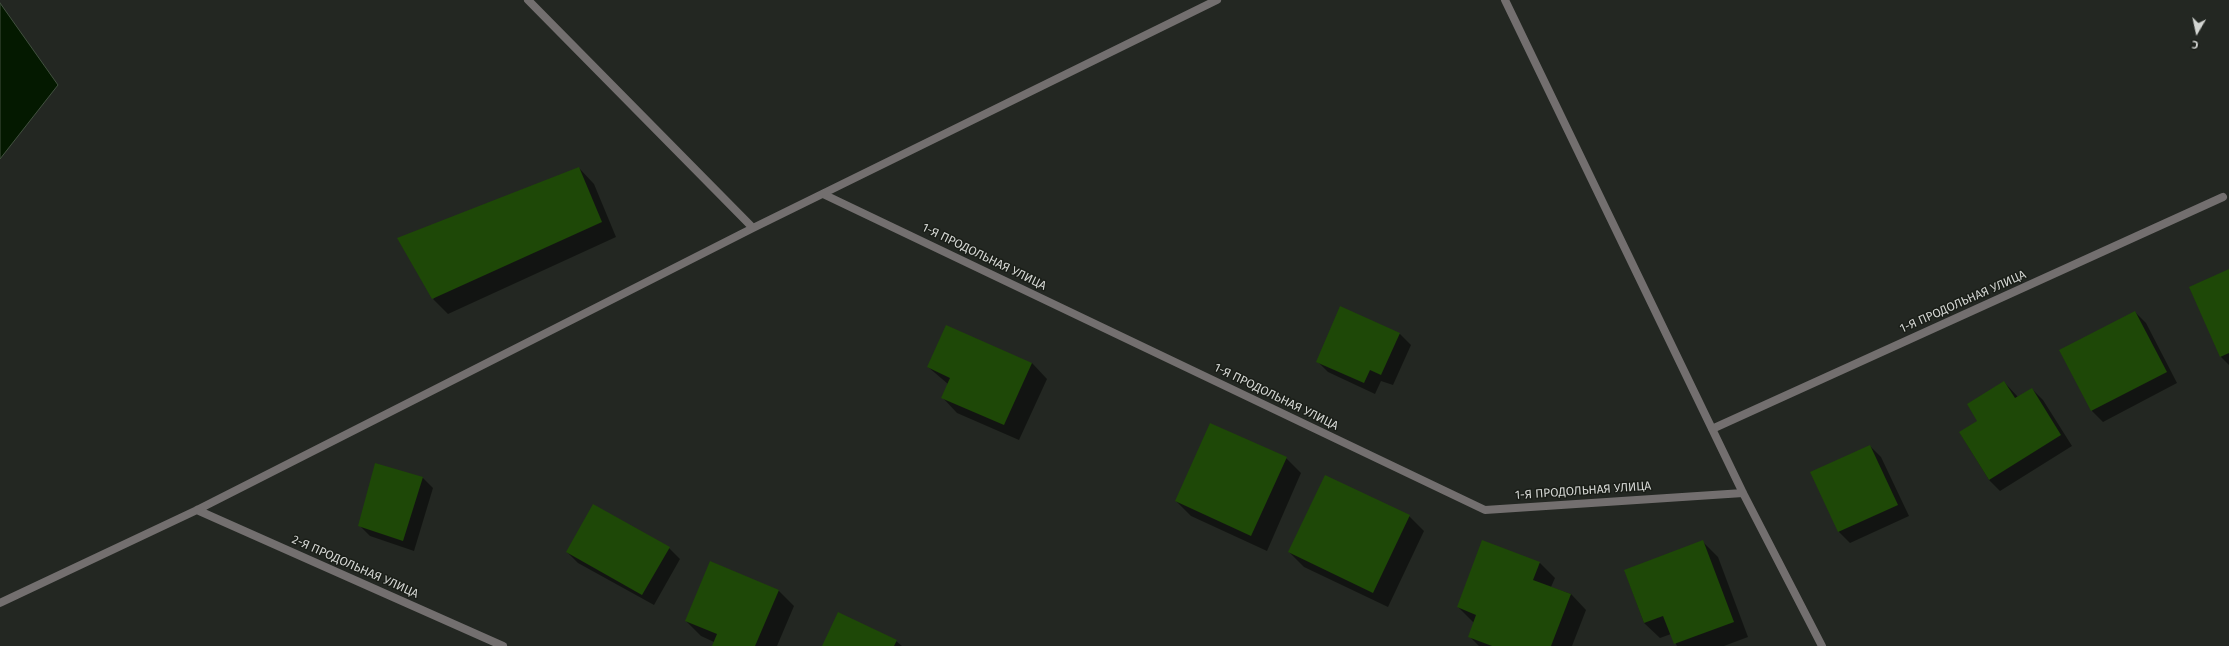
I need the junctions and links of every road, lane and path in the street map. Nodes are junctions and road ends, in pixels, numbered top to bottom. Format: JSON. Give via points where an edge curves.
{"nodes":[{"id":1,"x":528,"y":0,"type":"edge"},
{"id":2,"x":1217,"y":0,"type":"edge"},
{"id":3,"x":1505,"y":0,"type":"edge"},
{"id":4,"x":824,"y":194,"type":"junction"},
{"id":5,"x":2224,"y":197,"type":"dead end"},
{"id":6,"x":753,"y":228,"type":"junction"},
{"id":7,"x":1712,"y":429,"type":"junction"},
{"id":8,"x":1743,"y":493,"type":"junction"},
{"id":9,"x":197,"y":510,"type":"junction"},
{"id":10,"x":0,"y":603,"type":"edge"},
{"id":11,"x":503,"y":646,"type":"edge"},
{"id":12,"x":1822,"y":646,"type":"edge"}],
"edges":[{"from":1,"to":6,"type":"street"},
{"from":2,"to":4,"type":"street"},
{"from":3,"to":7,"type":"street"},
{"from":4,"to":6,"type":"street"},
{"from":4,"to":8,"type":"street","name":"1-Я ПРОДОЛЬНАЯ УЛИЦА","via":[[1485,510]]},
{"from":5,"to":7,"type":"street","name":"1-Я ПРОДОЛЬНАЯ УЛИЦА"},
{"from":6,"to":9,"type":"street"},
{"from":7,"to":8,"type":"street"},
{"from":8,"to":12,"type":"street"},
{"from":9,"to":10,"type":"street"},
{"from":9,"to":11,"type":"street","name":"2-Я ПРОДОЛЬНАЯ УЛИЦА"}]}
